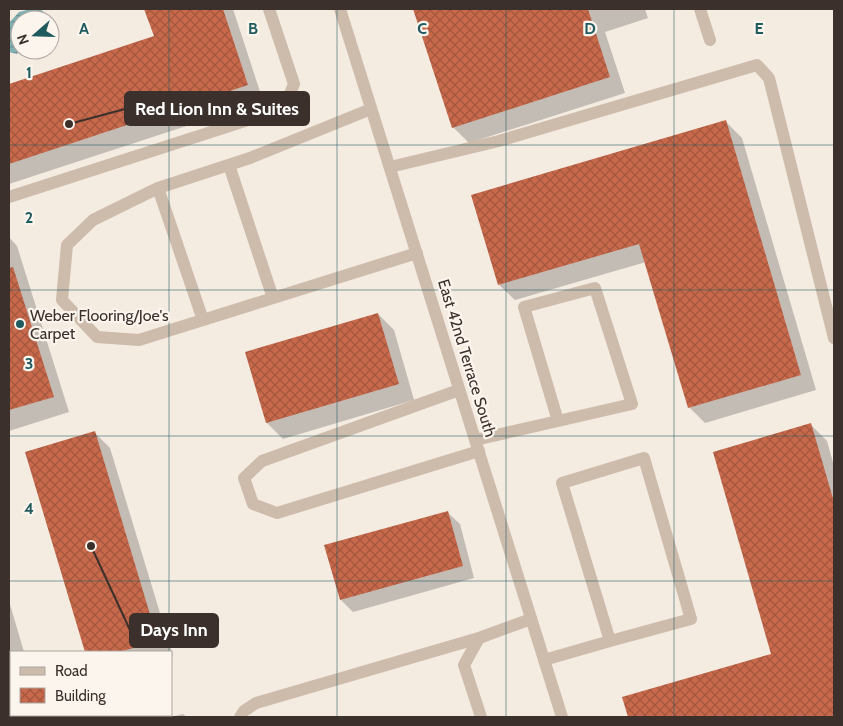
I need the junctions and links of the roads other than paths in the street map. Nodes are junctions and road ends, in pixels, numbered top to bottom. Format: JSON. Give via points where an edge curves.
{"nodes":[{"id":1,"x":268,"y":9,"type":"edge"},
{"id":2,"x":340,"y":9,"type":"edge"},
{"id":3,"x":700,"y":9,"type":"edge"},
{"id":4,"x":710,"y":40,"type":"dead end"},
{"id":5,"x":371,"y":108,"type":"junction"},
{"id":6,"x":229,"y":165,"type":"junction"},
{"id":7,"x":390,"y":167,"type":"junction"},
{"id":8,"x":158,"y":188,"type":"junction"},
{"id":9,"x":9,"y":197,"type":"edge"},
{"id":10,"x":417,"y":253,"type":"junction"},
{"id":11,"x":273,"y":298,"type":"junction"},
{"id":12,"x":203,"y":320,"type":"junction"},
{"id":13,"x":834,"y":338,"type":"edge"},
{"id":14,"x":459,"y":390,"type":"junction"},
{"id":15,"x":558,"y":421,"type":"junction"},
{"id":16,"x":477,"y":446,"type":"junction"},
{"id":17,"x":532,"y":619,"type":"junction"},
{"id":18,"x":478,"y":638,"type":"junction"},
{"id":19,"x":610,"y":641,"type":"junction"},
{"id":20,"x":544,"y":660,"type":"junction"},
{"id":21,"x":240,"y":717,"type":"edge"},
{"id":22,"x":481,"y":717,"type":"edge"},
{"id":23,"x":562,"y":717,"type":"edge"}],
"edges":[{"from":1,"to":9,"type":"street","via":[[294,84],[286,103],[270,113]]},
{"from":2,"to":5,"type":"street","name":"East 42nd Terrace South"},
{"from":3,"to":4,"type":"street"},
{"from":5,"to":6,"type":"street"},
{"from":5,"to":7,"type":"street","name":"East 42nd Terrace South"},
{"from":6,"to":8,"type":"street"},
{"from":6,"to":11,"type":"street"},
{"from":7,"to":10,"type":"street","name":"East 42nd Terrace South"},
{"from":7,"to":13,"type":"street","via":[[499,141],[757,65],[769,78]]},
{"from":8,"to":12,"type":"street"},
{"from":8,"to":12,"type":"street","via":[[93,220],[67,245],[62,300],[97,337],[139,340]]},
{"from":10,"to":11,"type":"street"},
{"from":10,"to":14,"type":"street","name":"East 42nd Terrace South"},
{"from":11,"to":12,"type":"street"},
{"from":14,"to":16,"type":"street","name":"East 42nd Terrace South"},
{"from":14,"to":16,"type":"street","via":[[262,461],[244,478],[252,504],[277,513]]},
{"from":15,"to":15,"type":"street","via":[[524,308],[595,288],[632,404]]},
{"from":15,"to":16,"type":"street"},
{"from":16,"to":17,"type":"street","name":"East 42nd Terrace South"},
{"from":17,"to":18,"type":"street"},
{"from":17,"to":20,"type":"street","name":"East 42nd Terrace South"},
{"from":18,"to":21,"type":"street","via":[[256,703]]},
{"from":18,"to":22,"type":"street","via":[[464,665]]},
{"from":19,"to":19,"type":"street","via":[[562,483],[644,458],[691,619]]},
{"from":19,"to":20,"type":"street"},
{"from":20,"to":23,"type":"street","name":"East 42nd Terrace South"}]}
